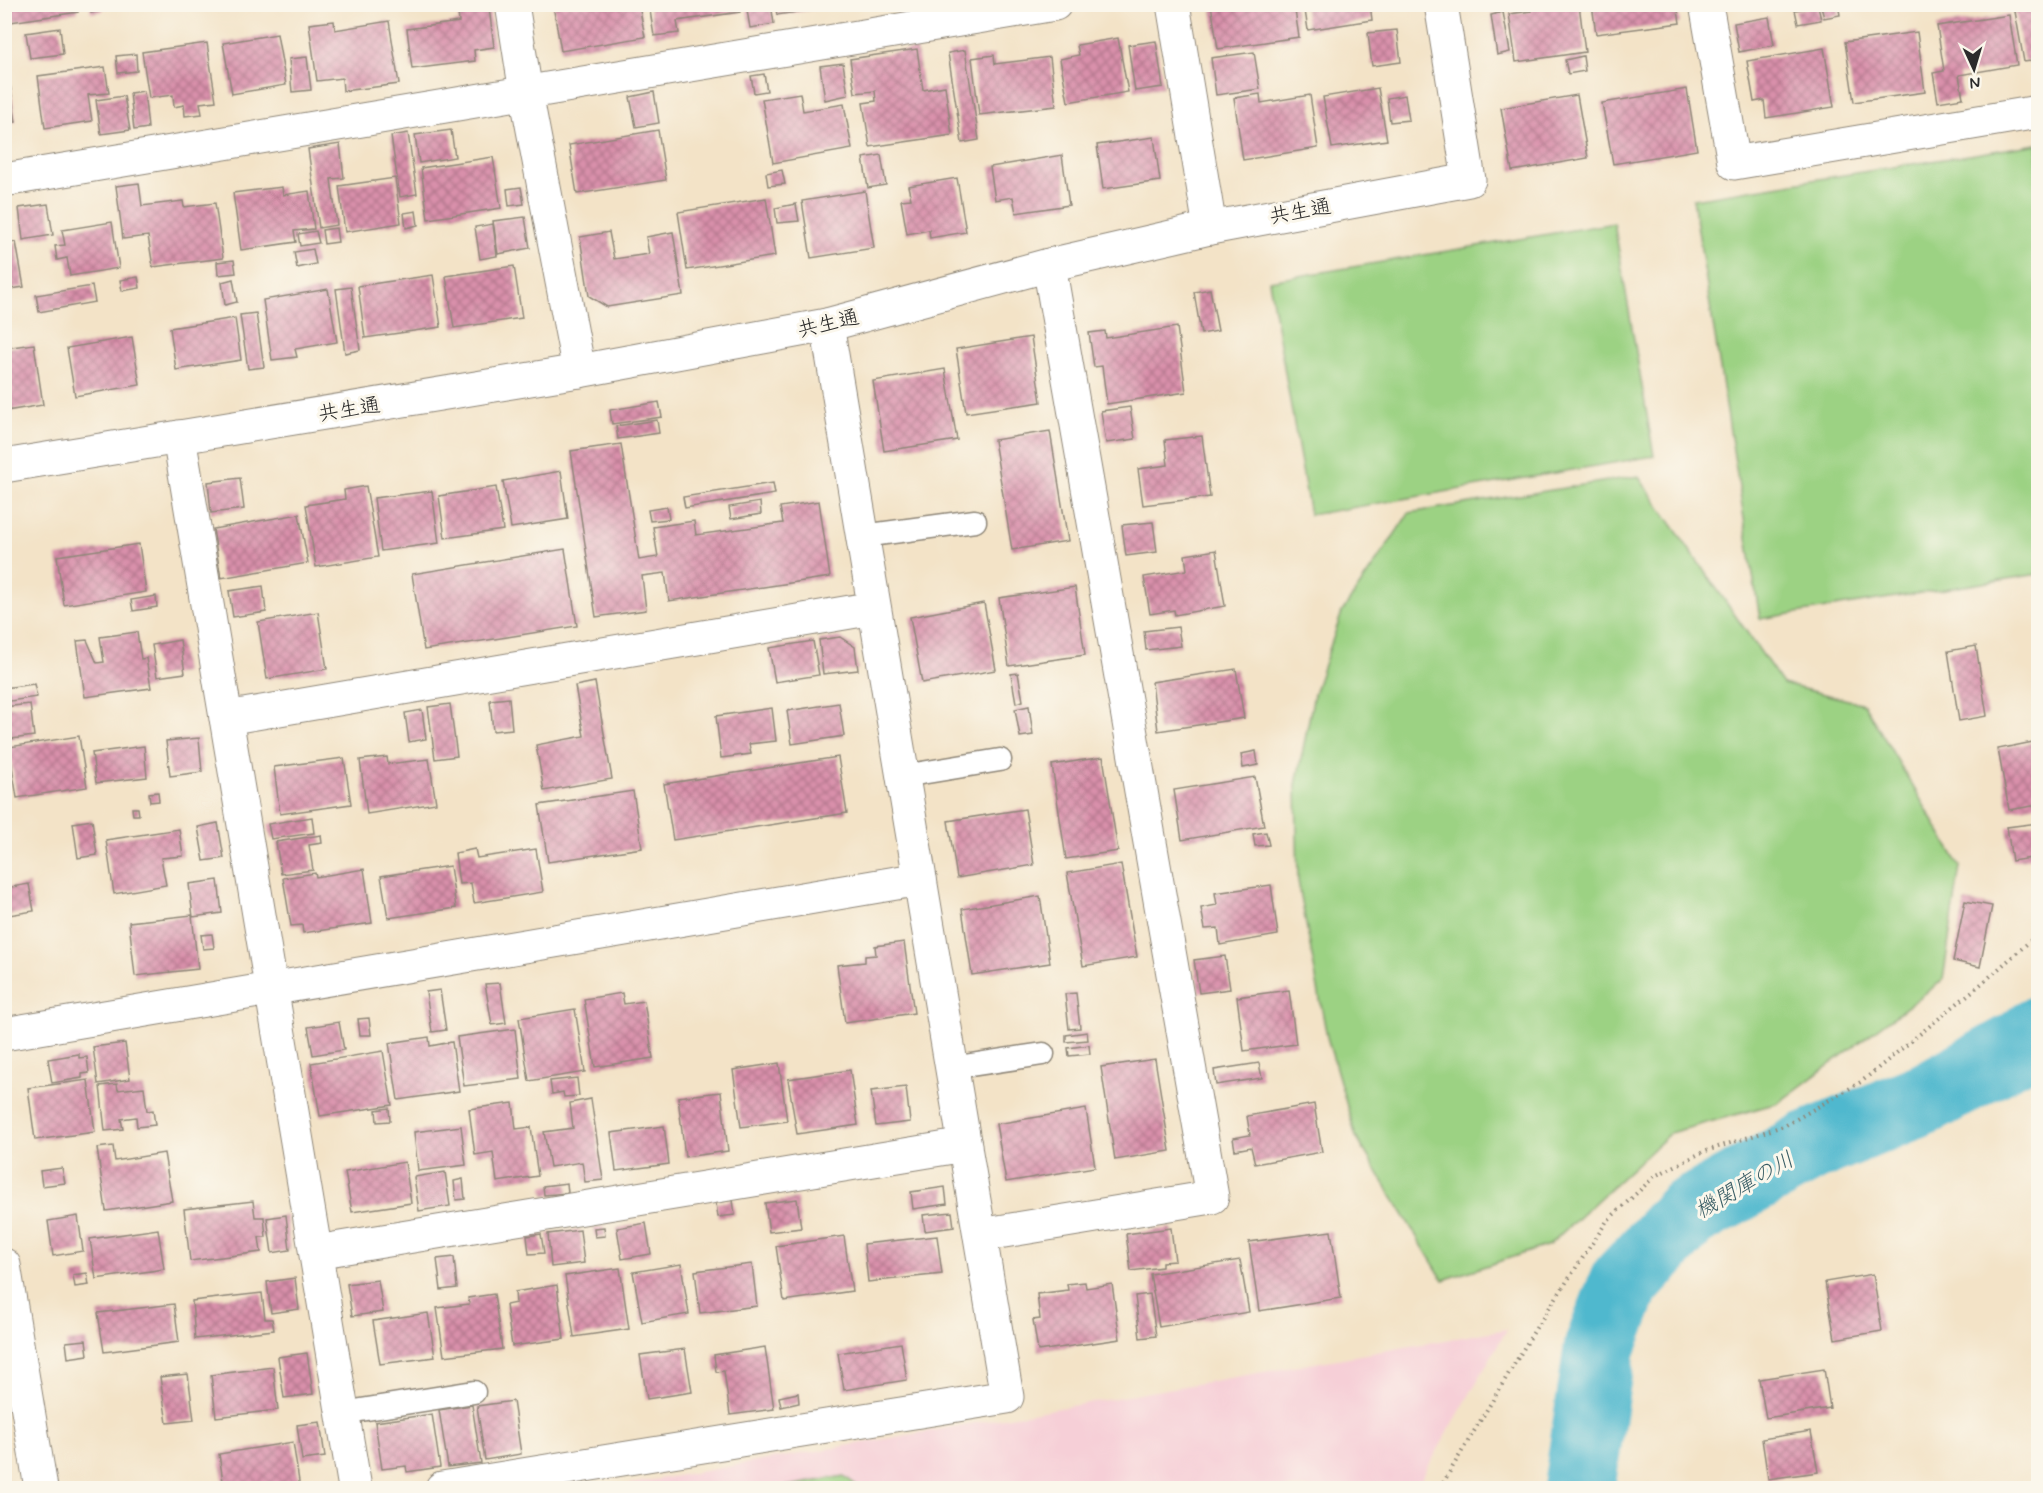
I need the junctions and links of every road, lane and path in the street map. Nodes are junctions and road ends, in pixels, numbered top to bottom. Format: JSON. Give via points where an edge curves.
{"nodes":[{"id":1,"x":512,"y":4,"type":"edge"},
{"id":2,"x":1055,"y":4,"type":"edge"},
{"id":3,"x":1173,"y":4,"type":"edge"},
{"id":4,"x":1440,"y":4,"type":"edge"},
{"id":5,"x":1706,"y":4,"type":"edge"},
{"id":6,"x":526,"y":93,"type":"junction"},
{"id":7,"x":2038,"y":112,"type":"edge"},
{"id":8,"x":4,"y":180,"type":"edge"},
{"id":9,"x":1209,"y":228,"type":"junction"},
{"id":10,"x":1049,"y":265,"type":"junction"},
{"id":11,"x":827,"y":325,"type":"junction"},
{"id":12,"x":579,"y":371,"type":"junction"},
{"id":13,"x":178,"y":437,"type":"junction"},
{"id":14,"x":4,"y":466,"type":"edge"},
{"id":15,"x":975,"y":520,"type":"dead end"},
{"id":16,"x":862,"y":536,"type":"junction"},
{"id":17,"x":874,"y":608,"type":"junction"},
{"id":18,"x":226,"y":718,"type":"junction"},
{"id":19,"x":1000,"y":760,"type":"dead end"},
{"id":20,"x":903,"y":776,"type":"junction"},
{"id":21,"x":920,"y":879,"type":"junction"},
{"id":22,"x":2038,"y":934,"type":"edge"},
{"id":23,"x":272,"y":988,"type":"junction"},
{"id":24,"x":4,"y":1034,"type":"edge"},
{"id":25,"x":1043,"y":1054,"type":"dead end"},
{"id":26,"x":951,"y":1068,"type":"junction"},
{"id":27,"x":965,"y":1145,"type":"junction"},
{"id":28,"x":980,"y":1235,"type":"junction"},
{"id":29,"x":316,"y":1252,"type":"junction"},
{"id":30,"x":6,"y":1281,"type":"edge"},
{"id":31,"x":474,"y":1392,"type":"dead end"},
{"id":32,"x":342,"y":1413,"type":"junction"},
{"id":33,"x":41,"y":1488,"type":"edge"},
{"id":34,"x":355,"y":1488,"type":"edge"},
{"id":35,"x":442,"y":1488,"type":"edge"},
{"id":36,"x":1440,"y":1488,"type":"edge"}],
"edges":[{"from":1,"to":6,"type":"street"},
{"from":2,"to":6,"type":"street"},
{"from":3,"to":9,"type":"street"},
{"from":4,"to":9,"type":"street","name":"共生通","via":[[1469,180]]},
{"from":5,"to":7,"type":"street","via":[[1734,163]]},
{"from":6,"to":8,"type":"street"},
{"from":6,"to":12,"type":"street"},
{"from":9,"to":10,"type":"street","name":"共生通"},
{"from":10,"to":11,"type":"street","name":"共生通"},
{"from":10,"to":28,"type":"street","via":[[1212,1197]]},
{"from":11,"to":12,"type":"street","name":"共生通"},
{"from":11,"to":16,"type":"street"},
{"from":12,"to":13,"type":"street","name":"共生通"},
{"from":13,"to":14,"type":"street","name":"共生通"},
{"from":13,"to":18,"type":"street"},
{"from":15,"to":16,"type":"lane"},
{"from":16,"to":17,"type":"street"},
{"from":17,"to":18,"type":"street"},
{"from":17,"to":20,"type":"street"},
{"from":18,"to":23,"type":"street"},
{"from":19,"to":20,"type":"lane"},
{"from":20,"to":21,"type":"street"},
{"from":21,"to":23,"type":"street"},
{"from":21,"to":26,"type":"street"},
{"from":22,"to":36,"type":"path","via":[[1861,1082],[1786,1125],[1703,1152],[1655,1176],[1615,1213],[1536,1328]]},
{"from":23,"to":24,"type":"street"},
{"from":23,"to":29,"type":"street"},
{"from":25,"to":26,"type":"lane"},
{"from":26,"to":27,"type":"street"},
{"from":27,"to":28,"type":"street"},
{"from":27,"to":29,"type":"street"},
{"from":28,"to":35,"type":"street","via":[[1006,1396]]},
{"from":29,"to":32,"type":"street"},
{"from":30,"to":33,"type":"street"},
{"from":31,"to":32,"type":"lane"},
{"from":32,"to":34,"type":"street"}]}
